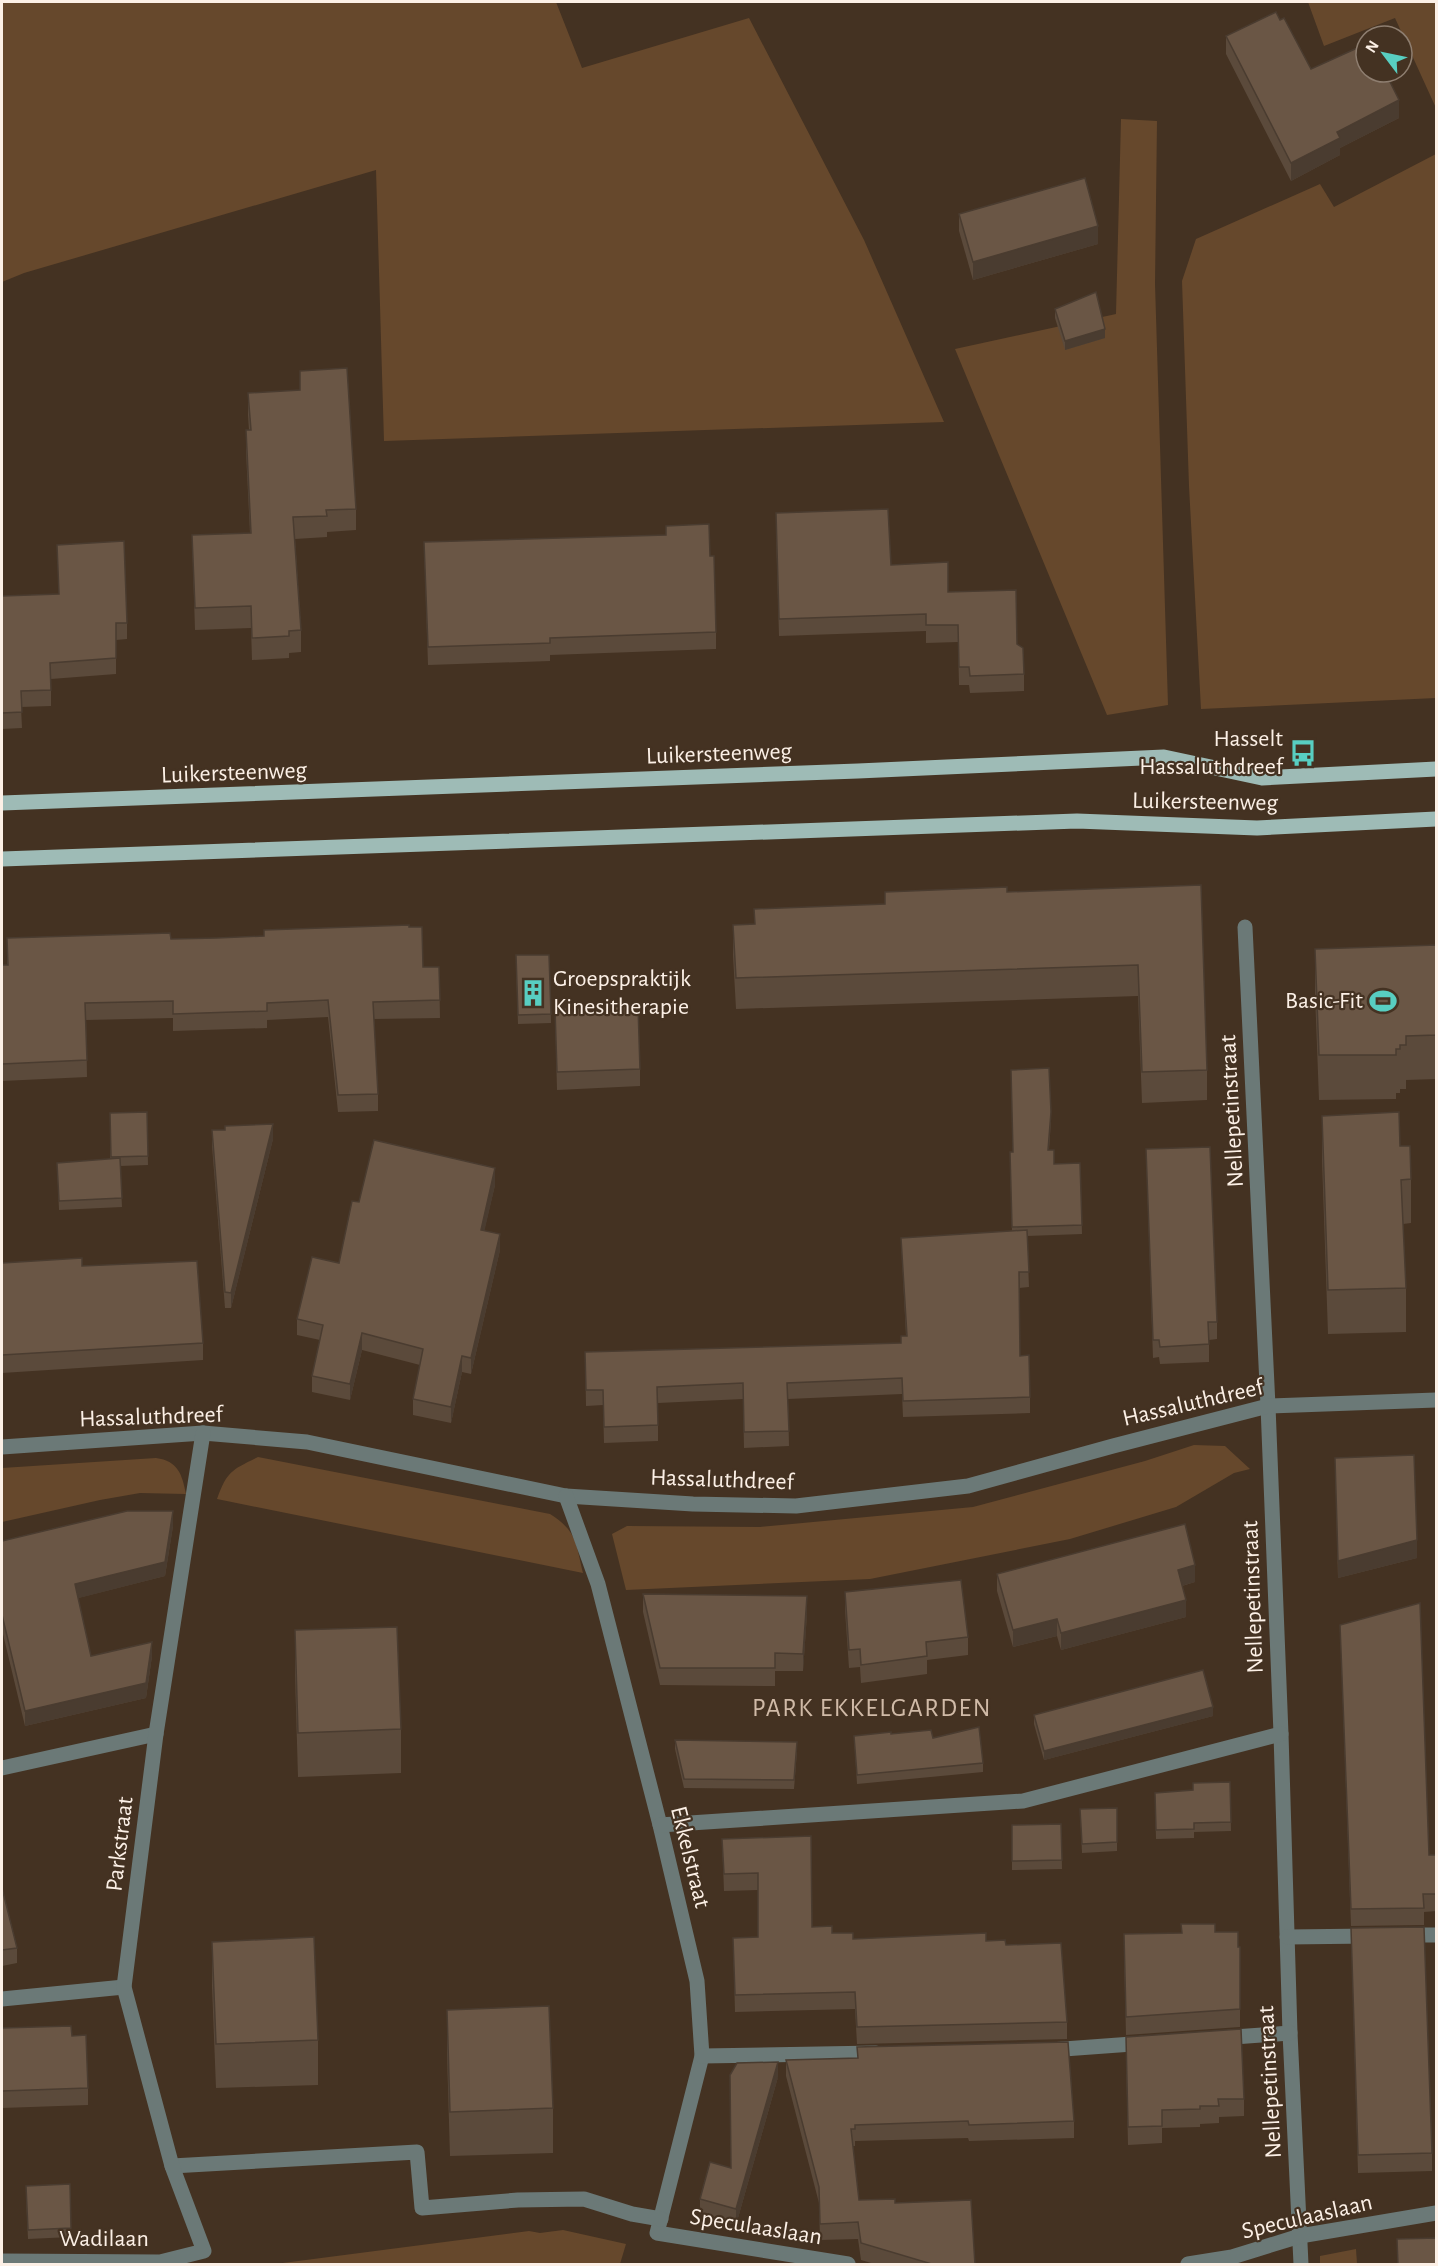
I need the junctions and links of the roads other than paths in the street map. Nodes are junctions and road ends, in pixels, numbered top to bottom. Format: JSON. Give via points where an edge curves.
{"nodes":[{"id":1,"x":1437,"y":769,"type":"edge"},
{"id":2,"x":2,"y":803,"type":"edge"},
{"id":3,"x":1437,"y":819,"type":"edge"},
{"id":4,"x":2,"y":859,"type":"edge"},
{"id":5,"x":1245,"y":927,"type":"dead end"},
{"id":6,"x":1437,"y":1400,"type":"edge"},
{"id":7,"x":1268,"y":1406,"type":"junction"},
{"id":8,"x":203,"y":1433,"type":"junction"},
{"id":9,"x":2,"y":1447,"type":"edge"},
{"id":10,"x":566,"y":1496,"type":"junction"},
{"id":11,"x":156,"y":1734,"type":"junction"},
{"id":12,"x":1281,"y":1734,"type":"junction"},
{"id":13,"x":2,"y":1768,"type":"edge"},
{"id":14,"x":660,"y":1825,"type":"junction"},
{"id":15,"x":1437,"y":1935,"type":"edge"},
{"id":16,"x":1287,"y":1937,"type":"junction"},
{"id":17,"x":124,"y":1987,"type":"junction"},
{"id":18,"x":2,"y":2000,"type":"edge"},
{"id":19,"x":1290,"y":2033,"type":"junction"},
{"id":20,"x":1200,"y":2039,"type":"edge"},
{"id":21,"x":1165,"y":2042,"type":"edge"},
{"id":22,"x":1036,"y":2051,"type":"edge"},
{"id":23,"x":893,"y":2053,"type":"edge"},
{"id":24,"x":702,"y":2056,"type":"junction"},
{"id":25,"x":172,"y":2166,"type":"junction"},
{"id":26,"x":1437,"y":2213,"type":"edge"},
{"id":27,"x":659,"y":2226,"type":"junction"},
{"id":28,"x":1300,"y":2236,"type":"junction"},
{"id":29,"x":204,"y":2251,"type":"joint"},
{"id":30,"x":2,"y":2261,"type":"edge"},
{"id":31,"x":848,"y":2265,"type":"edge"},
{"id":32,"x":1188,"y":2265,"type":"edge"},
{"id":33,"x":1301,"y":2265,"type":"edge"}],
"edges":[{"from":1,"to":2,"type":"main road","name":"Luikersteenweg","via":[[1262,778],[1164,757]]},
{"from":3,"to":4,"type":"main road","name":"Luikersteenweg","via":[[1257,828],[1077,821]]},
{"from":5,"to":7,"type":"street","name":"Nellepetinstraat"},
{"from":6,"to":7,"type":"street","name":"Hassaluthdreef"},
{"from":7,"to":10,"type":"street","name":"Hassaluthdreef","via":[[968,1486],[796,1506]]},
{"from":7,"to":12,"type":"street","name":"Nellepetinstraat"},
{"from":8,"to":9,"type":"street","name":"Hassaluthdreef"},
{"from":8,"to":10,"type":"street","name":"Hassaluthdreef","via":[[307,1442]]},
{"from":8,"to":11,"type":"street","name":"Parkstraat"},
{"from":10,"to":14,"type":"street","name":"Ekkelstraat","via":[[597,1584]]},
{"from":11,"to":13,"type":"street"},
{"from":11,"to":17,"type":"street","name":"Parkstraat"},
{"from":12,"to":14,"type":"street","via":[[1023,1802]]},
{"from":12,"to":16,"type":"street","name":"Nellepetinstraat"},
{"from":14,"to":24,"type":"street","name":"Ekkelstraat","via":[[697,1981]]},
{"from":15,"to":16,"type":"street"},
{"from":16,"to":19,"type":"street","name":"Nellepetinstraat"},
{"from":17,"to":18,"type":"street"},
{"from":17,"to":25,"type":"street","name":"Parkstraat"},
{"from":19,"to":20,"type":"street"},
{"from":19,"to":28,"type":"street","name":"Nellepetinstraat"},
{"from":21,"to":22,"type":"street"},
{"from":23,"to":24,"type":"street"},
{"from":24,"to":27,"type":"street","name":"Ekkelstraat"},
{"from":25,"to":27,"type":"street","name":"Speculaaslaan","via":[[417,2152],[422,2208],[584,2199]]},
{"from":25,"to":29,"type":"street","name":"Parkstraat"},
{"from":26,"to":28,"type":"street","name":"Speculaaslaan"},
{"from":27,"to":31,"type":"street","name":"Speculaaslaan"},
{"from":28,"to":32,"type":"street","name":"Speculaaslaan","via":[[1232,2257]]},
{"from":28,"to":33,"type":"street","name":"Nellepetinstraat"},
{"from":29,"to":30,"type":"street","name":"Wadilaan","via":[[160,2262]]}]}
